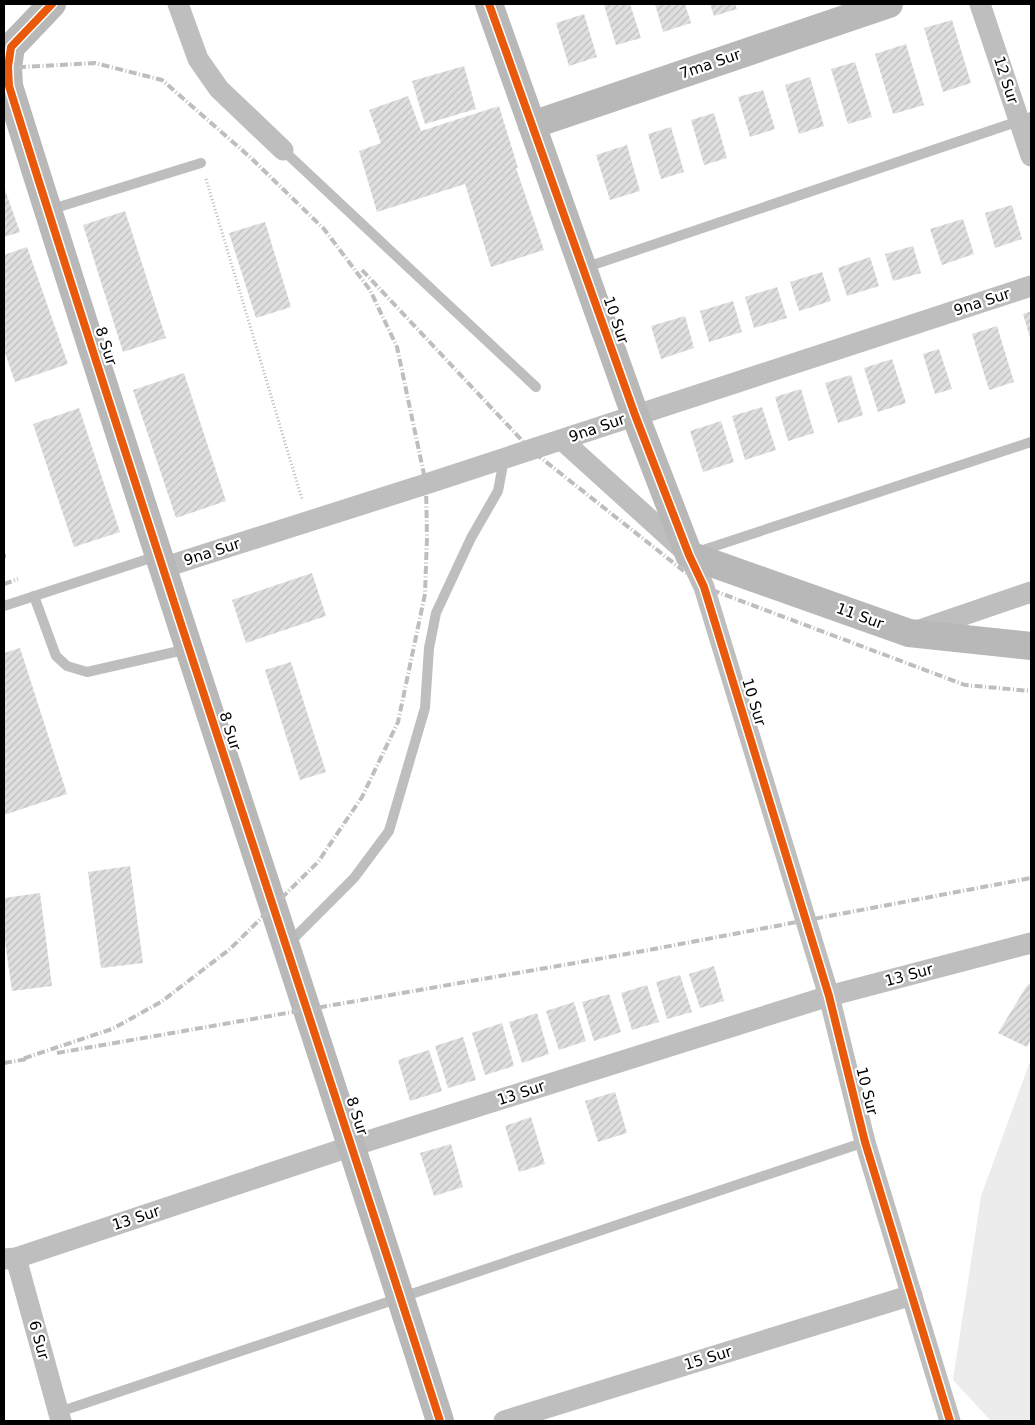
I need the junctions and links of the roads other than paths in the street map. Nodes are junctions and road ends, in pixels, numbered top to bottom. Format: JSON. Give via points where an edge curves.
{"nodes":[{"id":1,"x":52,"y":4,"type":"edge"},
{"id":2,"x":178,"y":4,"type":"edge"},
{"id":3,"x":489,"y":4,"type":"edge"},
{"id":4,"x":889,"y":4,"type":"edge"},
{"id":5,"x":980,"y":4,"type":"edge"},
{"id":6,"x":7,"y":48,"type":"edge"},
{"id":7,"x":1025,"y":118,"type":"edge"},
{"id":8,"x":532,"y":125,"type":"junction"},
{"id":9,"x":283,"y":150,"type":"joint"},
{"id":10,"x":1031,"y":156,"type":"edge"},
{"id":11,"x":201,"y":164,"type":"road end"},
{"id":12,"x":48,"y":211,"type":"junction"},
{"id":13,"x":583,"y":269,"type":"junction"},
{"id":14,"x":1031,"y":286,"type":"edge"},
{"id":15,"x":536,"y":388,"type":"dead end"},
{"id":16,"x":635,"y":415,"type":"junction"},
{"id":17,"x":562,"y":440,"type":"junction"},
{"id":18,"x":1031,"y":442,"type":"edge"},
{"id":19,"x":504,"y":459,"type":"junction"},
{"id":20,"x":689,"y":555,"type":"junction"},
{"id":21,"x":161,"y":562,"type":"junction"},
{"id":22,"x":1031,"y":592,"type":"edge"},
{"id":23,"x":34,"y":596,"type":"junction"},
{"id":24,"x":4,"y":606,"type":"edge"},
{"id":25,"x":909,"y":633,"type":"junction"},
{"id":26,"x":1031,"y":646,"type":"edge"},
{"id":27,"x":189,"y":648,"type":"junction"},
{"id":28,"x":1031,"y":943,"type":"edge"},
{"id":29,"x":286,"y":946,"type":"junction"},
{"id":30,"x":829,"y":996,"type":"junction"},
{"id":31,"x":865,"y":1142,"type":"junction"},
{"id":32,"x":352,"y":1146,"type":"junction"},
{"id":33,"x":10,"y":1259,"type":"edge"},
{"id":34,"x":912,"y":1295,"type":"junction"},
{"id":35,"x":400,"y":1297,"type":"junction"},
{"id":36,"x":60,"y":1417,"type":"edge"},
{"id":37,"x":440,"y":1421,"type":"edge"},
{"id":38,"x":504,"y":1421,"type":"edge"},
{"id":39,"x":950,"y":1421,"type":"edge"}],
"edges":[{"from":1,"to":6,"type":"street"},
{"from":2,"to":9,"type":"street","via":[[198,59],[219,89]]},
{"from":3,"to":8,"type":"street","name":"10 Sur"},
{"from":4,"to":8,"type":"street","name":"7ma Sur"},
{"from":5,"to":7,"type":"street","name":"12 Sur"},
{"from":6,"to":12,"type":"street","name":"8 Sur","via":[[10,86]]},
{"from":7,"to":10,"type":"street","name":"12 Sur"},
{"from":7,"to":13,"type":"lane"},
{"from":8,"to":13,"type":"street","name":"10 Sur"},
{"from":9,"to":15,"type":"lane"},
{"from":11,"to":12,"type":"lane"},
{"from":12,"to":21,"type":"street","name":"8 Sur"},
{"from":13,"to":16,"type":"street","name":"10 Sur"},
{"from":14,"to":16,"type":"street","name":"9na Sur"},
{"from":16,"to":17,"type":"street","name":"9na Sur"},
{"from":16,"to":20,"type":"street","name":"10 Sur"},
{"from":17,"to":19,"type":"street","name":"9na Sur"},
{"from":17,"to":20,"type":"street"},
{"from":18,"to":20,"type":"lane"},
{"from":19,"to":21,"type":"street","name":"9na Sur","via":[[309,521]]},
{"from":19,"to":29,"type":"lane","via":[[498,491],[471,538],[436,613],[429,648],[425,708],[389,831],[354,878]]},
{"from":20,"to":25,"type":"street","name":"11 Sur"},
{"from":20,"to":30,"type":"street","name":"10 Sur","via":[[704,587]]},
{"from":21,"to":23,"type":"lane"},
{"from":21,"to":27,"type":"street","name":"8 Sur"},
{"from":22,"to":25,"type":"street"},
{"from":23,"to":24,"type":"lane"},
{"from":23,"to":27,"type":"lane","via":[[56,656],[67,666],[87,672]]},
{"from":25,"to":26,"type":"street"},
{"from":27,"to":29,"type":"street","name":"8 Sur"},
{"from":28,"to":30,"type":"street","name":"13 Sur"},
{"from":29,"to":32,"type":"street","name":"8 Sur"},
{"from":30,"to":31,"type":"street","name":"10 Sur"},
{"from":30,"to":32,"type":"street","name":"13 Sur"},
{"from":31,"to":34,"type":"street","name":"10 Sur"},
{"from":31,"to":35,"type":"lane"},
{"from":32,"to":33,"type":"street","name":"13 Sur"},
{"from":32,"to":35,"type":"street","name":"8 Sur"},
{"from":33,"to":36,"type":"street","name":"6 Sur"},
{"from":34,"to":38,"type":"street","name":"15 Sur"},
{"from":34,"to":39,"type":"street","name":"10 Sur"},
{"from":35,"to":36,"type":"lane"},
{"from":35,"to":37,"type":"street","name":"8 Sur"}]}
